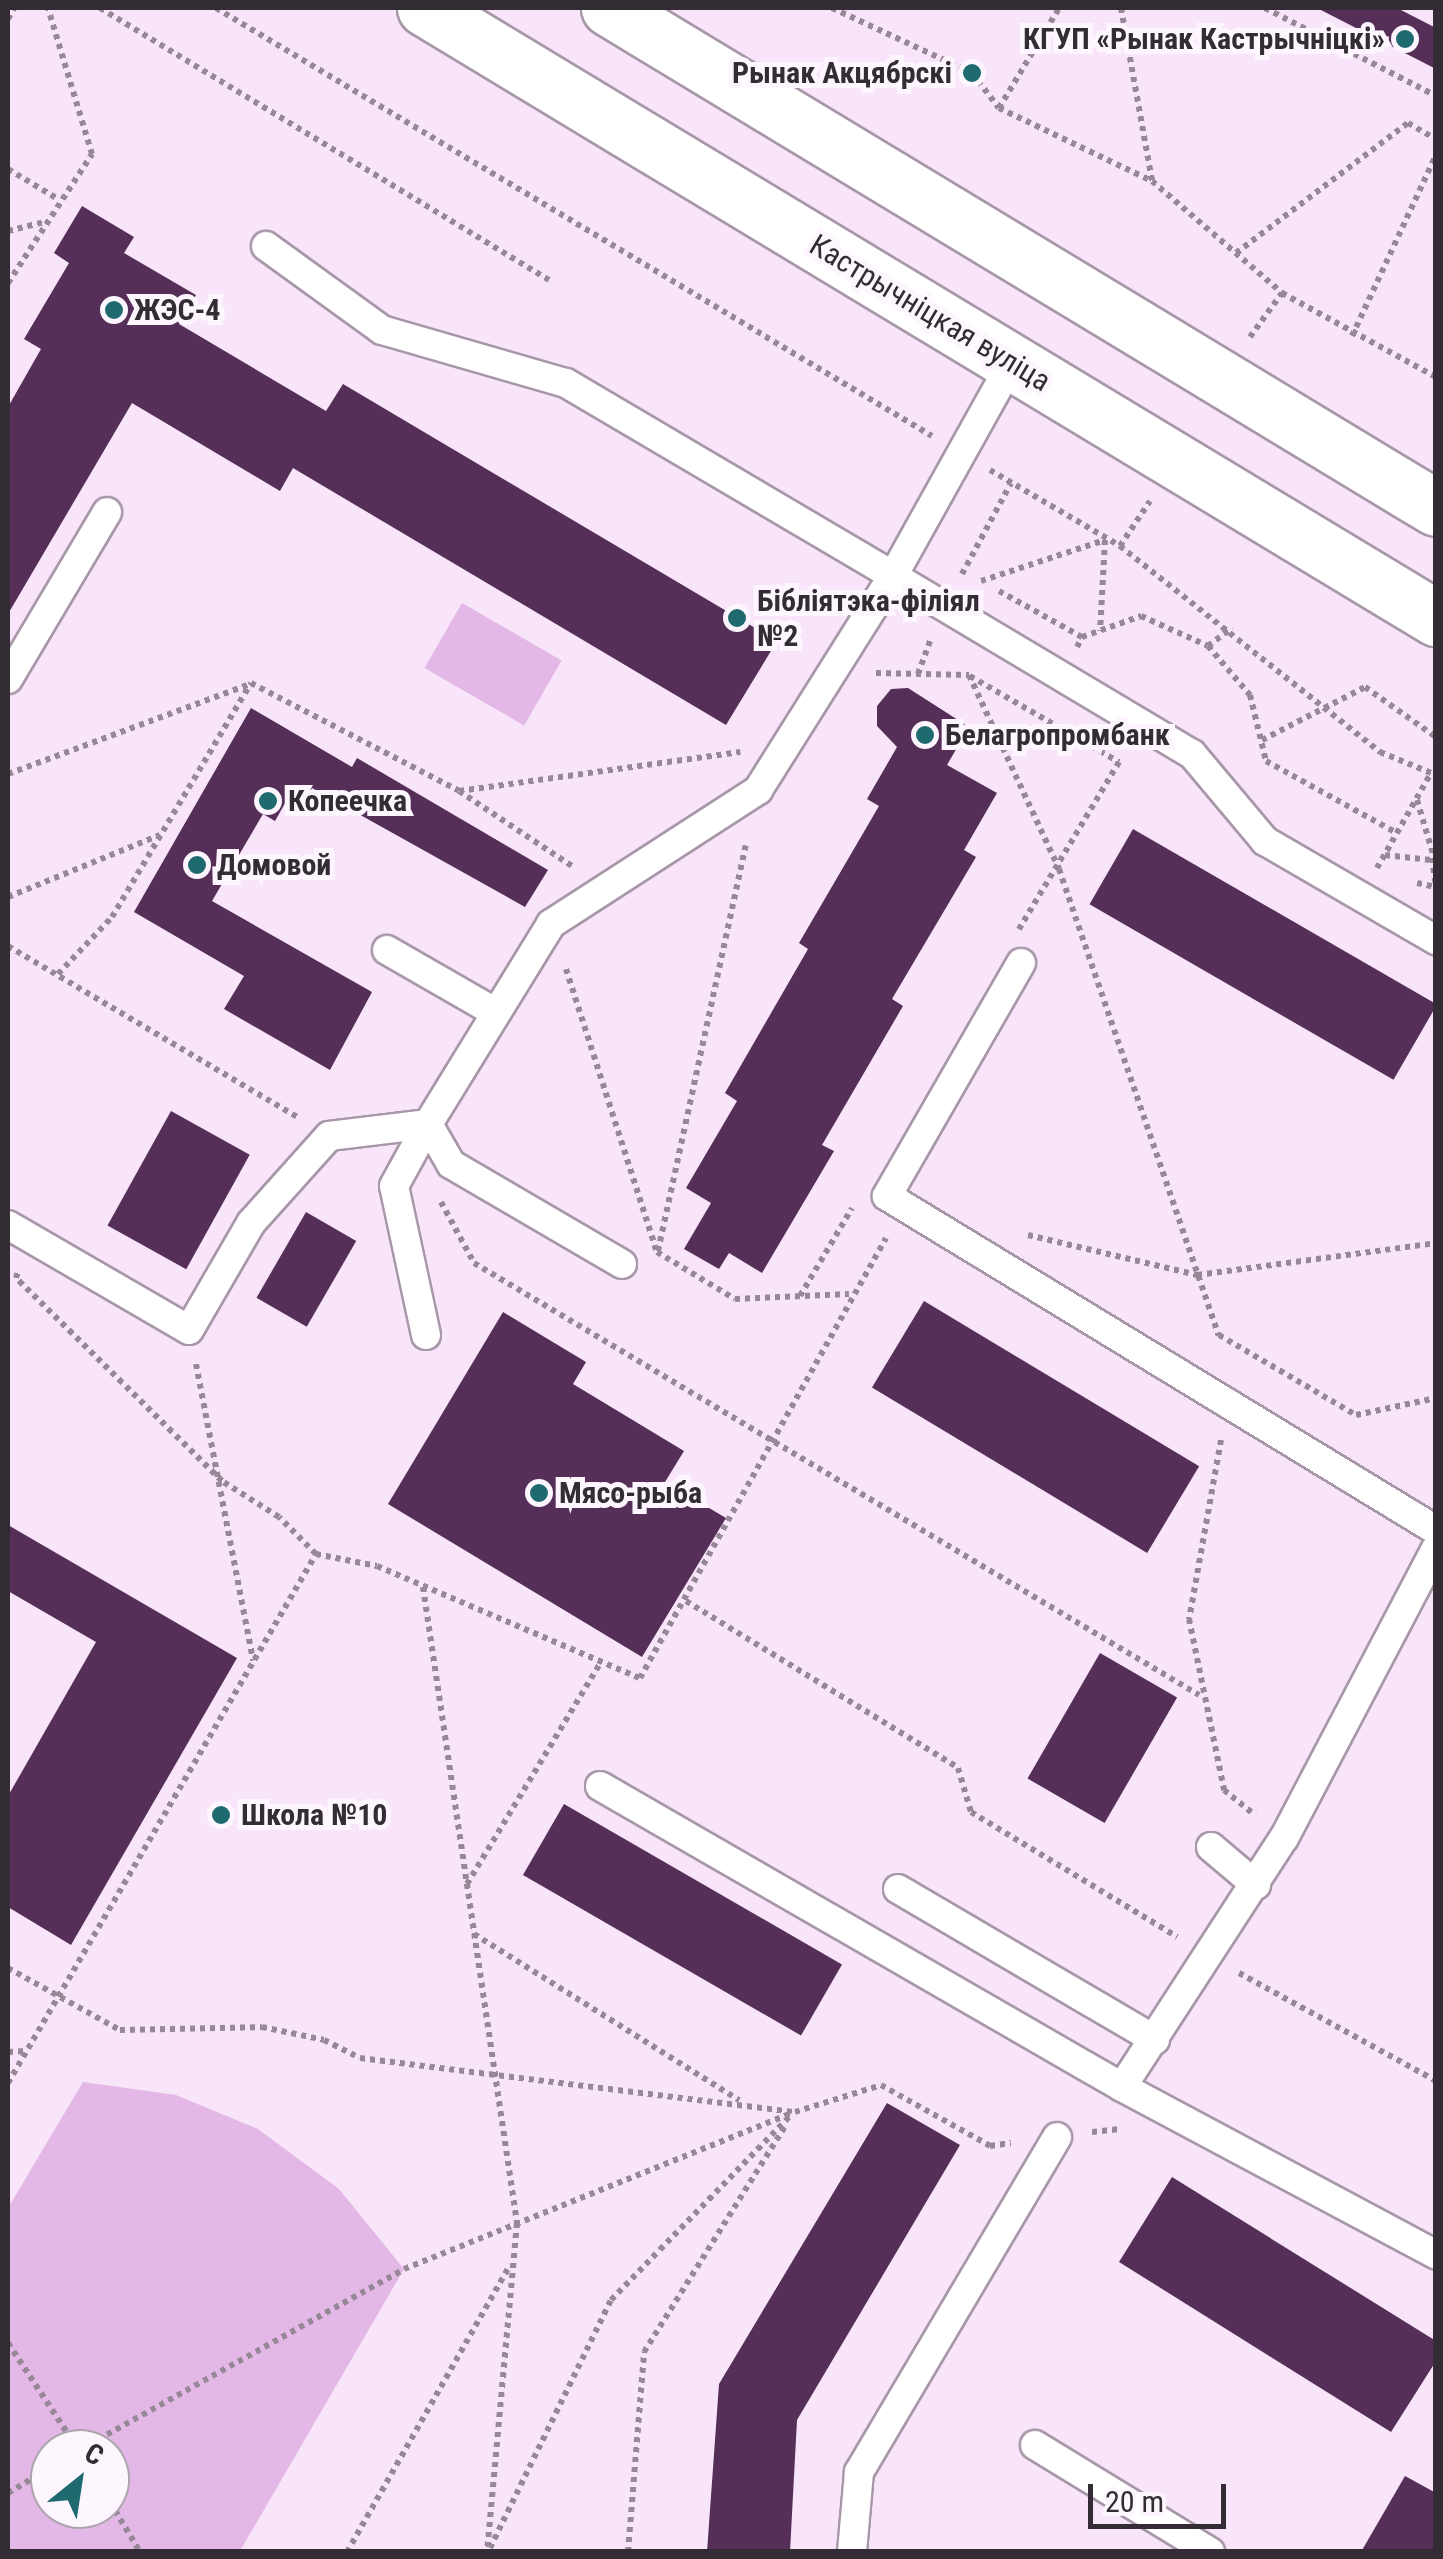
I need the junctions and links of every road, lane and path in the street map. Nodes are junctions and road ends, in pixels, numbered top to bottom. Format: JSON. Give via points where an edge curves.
{"nodes":[{"id":1,"x":14,"y":8,"type":"edge"},
{"id":2,"x":48,"y":8,"type":"edge"},
{"id":3,"x":100,"y":8,"type":"edge"},
{"id":4,"x":216,"y":8,"type":"edge"},
{"id":5,"x":425,"y":8,"type":"edge"},
{"id":6,"x":609,"y":8,"type":"edge"},
{"id":7,"x":832,"y":8,"type":"edge"},
{"id":8,"x":1059,"y":8,"type":"edge"},
{"id":9,"x":1122,"y":8,"type":"edge"},
{"id":10,"x":1265,"y":8,"type":"edge"},
{"id":11,"x":8,"y":18,"type":"edge"},
{"id":12,"x":1436,"y":96,"type":"edge"},
{"id":13,"x":999,"y":108,"type":"junction"},
{"id":14,"x":1436,"y":139,"type":"edge"},
{"id":15,"x":1436,"y":155,"type":"edge"},
{"id":16,"x":8,"y":169,"type":"edge"},
{"id":17,"x":1152,"y":181,"type":"junction"},
{"id":18,"x":58,"y":200,"type":"junction"},
{"id":19,"x":44,"y":222,"type":"junction"},
{"id":20,"x":8,"y":231,"type":"edge"},
{"id":21,"x":266,"y":246,"type":"dead end"},
{"id":22,"x":1236,"y":253,"type":"junction"},
{"id":23,"x":549,"y":280,"type":"dead end"},
{"id":24,"x":8,"y":283,"type":"edge"},
{"id":25,"x":1282,"y":293,"type":"junction"},
{"id":26,"x":1263,"y":318,"type":"dead end"},
{"id":27,"x":1352,"y":336,"type":"junction"},
{"id":28,"x":1012,"y":362,"type":"junction"},
{"id":29,"x":1436,"y":377,"type":"edge"},
{"id":30,"x":962,"y":454,"type":"junction"},
{"id":31,"x":1436,"y":508,"type":"edge"},
{"id":32,"x":108,"y":512,"type":"dead end"},
{"id":33,"x":1105,"y":540,"type":"junction"},
{"id":34,"x":963,"y":572,"type":"dead end"},
{"id":35,"x":893,"y":576,"type":"junction"},
{"id":36,"x":981,"y":581,"type":"junction"},
{"id":37,"x":1436,"y":618,"type":"edge"},
{"id":38,"x":1232,"y":628,"type":"junction"},
{"id":39,"x":1100,"y":631,"type":"junction"},
{"id":40,"x":1082,"y":637,"type":"junction"},
{"id":41,"x":1208,"y":646,"type":"junction"},
{"id":42,"x":969,"y":675,"type":"junction"},
{"id":43,"x":1062,"y":677,"type":"junction"},
{"id":44,"x":8,"y":679,"type":"edge"},
{"id":45,"x":251,"y":683,"type":"junction"},
{"id":46,"x":865,"y":684,"type":"dead end"},
{"id":47,"x":1322,"y":704,"type":"junction"},
{"id":48,"x":1041,"y":715,"type":"junction"},
{"id":49,"x":1436,"y":736,"type":"edge"},
{"id":50,"x":1262,"y":740,"type":"junction"},
{"id":51,"x":784,"y":747,"type":"junction"},
{"id":52,"x":8,"y":774,"type":"edge"},
{"id":53,"x":1433,"y":774,"type":"edge"},
{"id":54,"x":758,"y":790,"type":"junction"},
{"id":55,"x":459,"y":791,"type":"junction"},
{"id":56,"x":1416,"y":799,"type":"junction"},
{"id":57,"x":1397,"y":833,"type":"junction"},
{"id":58,"x":161,"y":834,"type":"junction"},
{"id":59,"x":1385,"y":854,"type":"junction"},
{"id":60,"x":1433,"y":855,"type":"edge"},
{"id":61,"x":1059,"y":869,"type":"junction"},
{"id":62,"x":1436,"y":885,"type":"edge"},
{"id":63,"x":8,"y":897,"type":"edge"},
{"id":64,"x":1361,"y":897,"type":"junction"},
{"id":65,"x":551,"y":924,"type":"junction"},
{"id":66,"x":1436,"y":940,"type":"edge"},
{"id":67,"x":8,"y":946,"type":"edge"},
{"id":68,"x":387,"y":950,"type":"dead end"},
{"id":69,"x":1021,"y":963,"type":"joint"},
{"id":70,"x":58,"y":974,"type":"junction"},
{"id":71,"x":493,"y":1011,"type":"junction"},
{"id":72,"x":282,"y":1108,"type":"dead end"},
{"id":73,"x":428,"y":1124,"type":"junction"},
{"id":74,"x":399,"y":1177,"type":"junction"},
{"id":75,"x":906,"y":1206,"type":"junction"},
{"id":76,"x":8,"y":1225,"type":"edge"},
{"id":77,"x":1022,"y":1234,"type":"dead end"},
{"id":78,"x":1436,"y":1243,"type":"edge"},
{"id":79,"x":657,"y":1252,"type":"junction"},
{"id":80,"x":20,"y":1264,"type":"dead end"},
{"id":81,"x":622,"y":1264,"type":"dead end"},
{"id":82,"x":1197,"y":1275,"type":"junction"},
{"id":83,"x":850,"y":1294,"type":"junction"},
{"id":84,"x":189,"y":1330,"type":"junction"},
{"id":85,"x":1220,"y":1335,"type":"junction"},
{"id":86,"x":426,"y":1336,"type":"dead end"},
{"id":87,"x":1436,"y":1398,"type":"edge"},
{"id":88,"x":1228,"y":1402,"type":"junction"},
{"id":89,"x":770,"y":1436,"type":"junction"},
{"id":90,"x":222,"y":1481,"type":"junction"},
{"id":91,"x":1436,"y":1530,"type":"edge"},
{"id":92,"x":1436,"y":1549,"type":"edge"},
{"id":93,"x":316,"y":1554,"type":"junction"},
{"id":94,"x":423,"y":1586,"type":"junction"},
{"id":95,"x":686,"y":1601,"type":"junction"},
{"id":96,"x":253,"y":1662,"type":"junction"},
{"id":97,"x":600,"y":1662,"type":"junction"},
{"id":98,"x":1199,"y":1695,"type":"junction"},
{"id":99,"x":600,"y":1786,"type":"dead end"},
{"id":100,"x":1284,"y":1838,"type":"junction"},
{"id":101,"x":1211,"y":1847,"type":"dead end"},
{"id":102,"x":466,"y":1885,"type":"junction"},
{"id":103,"x":1256,"y":1885,"type":"junction"},
{"id":104,"x":898,"y":1889,"type":"dead end"},
{"id":105,"x":474,"y":1934,"type":"junction"},
{"id":106,"x":1210,"y":1957,"type":"junction"},
{"id":107,"x":8,"y":1968,"type":"edge"},
{"id":108,"x":58,"y":1999,"type":"junction"},
{"id":109,"x":1156,"y":2040,"type":"junction"},
{"id":110,"x":27,"y":2051,"type":"junction"},
{"id":111,"x":8,"y":2052,"type":"edge"},
{"id":112,"x":496,"y":2075,"type":"junction"},
{"id":113,"x":1436,"y":2081,"type":"edge"},
{"id":114,"x":8,"y":2083,"type":"edge"},
{"id":115,"x":1122,"y":2087,"type":"junction"},
{"id":116,"x":744,"y":2103,"type":"junction"},
{"id":117,"x":795,"y":2112,"type":"junction"},
{"id":118,"x":1057,"y":2136,"type":"joint"},
{"id":119,"x":516,"y":2223,"type":"junction"},
{"id":120,"x":1436,"y":2255,"type":"edge"},
{"id":121,"x":513,"y":2260,"type":"junction"},
{"id":122,"x":8,"y":2343,"type":"edge"},
{"id":123,"x":66,"y":2429,"type":"edge"},
{"id":124,"x":116,"y":2429,"type":"edge"},
{"id":125,"x":1035,"y":2445,"type":"dead end"},
{"id":126,"x":30,"y":2480,"type":"edge"},
{"id":127,"x":8,"y":2494,"type":"edge"},
{"id":128,"x":126,"y":2529,"type":"edge"},
{"id":129,"x":140,"y":2552,"type":"edge"},
{"id":130,"x":347,"y":2552,"type":"edge"},
{"id":131,"x":488,"y":2552,"type":"edge"},
{"id":132,"x":628,"y":2552,"type":"edge"},
{"id":133,"x":852,"y":2552,"type":"edge"},
{"id":134,"x":1210,"y":2552,"type":"edge"}],
"edges":[{"from":1,"to":11,"type":"path"},
{"from":2,"to":18,"type":"path","via":[[92,154]]},
{"from":3,"to":23,"type":"path"},
{"from":4,"to":30,"type":"path"},
{"from":5,"to":28,"type":"main road","name":"Кастрычніцкая вуліца"},
{"from":6,"to":31,"type":"main road"},
{"from":7,"to":13,"type":"path","via":[[972,73]]},
{"from":8,"to":13,"type":"path"},
{"from":9,"to":17,"type":"path"},
{"from":10,"to":12,"type":"path"},
{"from":13,"to":17,"type":"path"},
{"from":14,"to":22,"type":"path","via":[[1408,123]]},
{"from":15,"to":27,"type":"path"},
{"from":16,"to":18,"type":"path"},
{"from":17,"to":22,"type":"path"},
{"from":18,"to":19,"type":"path"},
{"from":19,"to":20,"type":"path"},
{"from":19,"to":24,"type":"path"},
{"from":21,"to":35,"type":"lane","via":[[382,330],[566,383]]},
{"from":22,"to":25,"type":"path"},
{"from":25,"to":26,"type":"path"},
{"from":25,"to":27,"type":"path"},
{"from":27,"to":29,"type":"path"},
{"from":28,"to":30,"type":"lane"},
{"from":28,"to":37,"type":"main road","name":"Кастрычніцкая вуліца"},
{"from":30,"to":33,"type":"path"},
{"from":30,"to":35,"type":"lane"},
{"from":32,"to":44,"type":"lane"},
{"from":33,"to":36,"type":"path"},
{"from":33,"to":38,"type":"path"},
{"from":33,"to":39,"type":"path"},
{"from":34,"to":36,"type":"path"},
{"from":35,"to":43,"type":"lane"},
{"from":35,"to":51,"type":"lane"},
{"from":36,"to":40,"type":"path"},
{"from":38,"to":41,"type":"path"},
{"from":38,"to":47,"type":"path"},
{"from":39,"to":40,"type":"path"},
{"from":39,"to":41,"type":"path","via":[[1140,616]]},
{"from":40,"to":43,"type":"path"},
{"from":41,"to":50,"type":"path","via":[[1250,694]]},
{"from":42,"to":46,"type":"path","via":[[876,673]]},
{"from":42,"to":48,"type":"path"},
{"from":42,"to":61,"type":"path"},
{"from":43,"to":48,"type":"path"},
{"from":43,"to":64,"type":"lane","via":[[1192,754],[1265,840]]},
{"from":45,"to":52,"type":"path"},
{"from":45,"to":55,"type":"path"},
{"from":45,"to":58,"type":"path"},
{"from":47,"to":49,"type":"path","via":[[1365,687]]},
{"from":47,"to":50,"type":"path"},
{"from":47,"to":53,"type":"path","via":[[1380,752]]},
{"from":48,"to":61,"type":"path","via":[[1119,762]]},
{"from":50,"to":57,"type":"path","via":[[1266,761]]},
{"from":51,"to":54,"type":"lane"},
{"from":51,"to":55,"type":"path"},
{"from":53,"to":56,"type":"path"},
{"from":54,"to":65,"type":"lane"},
{"from":54,"to":79,"type":"path"},
{"from":55,"to":65,"type":"path","via":[[576,869]]},
{"from":56,"to":57,"type":"path"},
{"from":56,"to":60,"type":"path"},
{"from":57,"to":59,"type":"path"},
{"from":58,"to":63,"type":"path"},
{"from":58,"to":70,"type":"path","via":[[112,917]]},
{"from":59,"to":60,"type":"path"},
{"from":59,"to":64,"type":"path"},
{"from":60,"to":62,"type":"path"},
{"from":61,"to":69,"type":"path","via":[[1003,953]]},
{"from":61,"to":82,"type":"path"},
{"from":64,"to":66,"type":"lane"},
{"from":65,"to":71,"type":"lane"},
{"from":65,"to":79,"type":"path"},
{"from":67,"to":70,"type":"path"},
{"from":68,"to":71,"type":"lane"},
{"from":69,"to":75,"type":"lane","via":[[887,1196]]},
{"from":70,"to":72,"type":"path"},
{"from":71,"to":73,"type":"lane"},
{"from":73,"to":74,"type":"lane"},
{"from":73,"to":81,"type":"lane","via":[[451,1164]]},
{"from":73,"to":84,"type":"lane","via":[[329,1136],[251,1224]]},
{"from":74,"to":86,"type":"lane","via":[[394,1186]]},
{"from":74,"to":89,"type":"path","via":[[442,1203],[474,1263]]},
{"from":75,"to":83,"type":"path"},
{"from":75,"to":88,"type":"lane"},
{"from":76,"to":84,"type":"lane"},
{"from":77,"to":82,"type":"path"},
{"from":78,"to":82,"type":"path"},
{"from":79,"to":83,"type":"path","via":[[736,1299]]},
{"from":80,"to":90,"type":"path","via":[[16,1278]]},
{"from":82,"to":85,"type":"path"},
{"from":83,"to":89,"type":"path"},
{"from":84,"to":90,"type":"path"},
{"from":85,"to":87,"type":"path","via":[[1356,1416]]},
{"from":85,"to":88,"type":"path"},
{"from":88,"to":91,"type":"lane"},
{"from":88,"to":98,"type":"path","via":[[1189,1619]]},
{"from":89,"to":95,"type":"path"},
{"from":89,"to":98,"type":"path"},
{"from":90,"to":93,"type":"path","via":[[279,1517]]},
{"from":90,"to":96,"type":"path"},
{"from":92,"to":100,"type":"lane"},
{"from":93,"to":94,"type":"path","via":[[378,1566]]},
{"from":93,"to":96,"type":"path"},
{"from":94,"to":97,"type":"path"},
{"from":94,"to":102,"type":"path"},
{"from":95,"to":97,"type":"path","via":[[640,1678]]},
{"from":95,"to":106,"type":"path","via":[[958,1768],[972,1812]]},
{"from":96,"to":108,"type":"path"},
{"from":97,"to":102,"type":"path"},
{"from":98,"to":100,"type":"path","via":[[1224,1790]]},
{"from":99,"to":115,"type":"lane"},
{"from":100,"to":103,"type":"lane"},
{"from":101,"to":103,"type":"lane"},
{"from":102,"to":105,"type":"path"},
{"from":103,"to":106,"type":"lane"},
{"from":104,"to":109,"type":"lane"},
{"from":105,"to":112,"type":"path"},
{"from":105,"to":116,"type":"path"},
{"from":106,"to":109,"type":"lane"},
{"from":106,"to":113,"type":"path"},
{"from":107,"to":108,"type":"path"},
{"from":108,"to":110,"type":"path"},
{"from":108,"to":112,"type":"path","via":[[120,2030],[262,2027],[324,2040],[360,2058]]},
{"from":109,"to":115,"type":"lane"},
{"from":110,"to":111,"type":"path"},
{"from":110,"to":114,"type":"path"},
{"from":112,"to":116,"type":"path"},
{"from":112,"to":119,"type":"path"},
{"from":115,"to":120,"type":"lane"},
{"from":116,"to":117,"type":"path"},
{"from":117,"to":118,"type":"path","via":[[880,2086],[990,2146]]},
{"from":117,"to":119,"type":"path"},
{"from":117,"to":131,"type":"path","via":[[611,2300]]},
{"from":117,"to":132,"type":"path","via":[[644,2352]]},
{"from":118,"to":133,"type":"lane","via":[[859,2472]]},
{"from":119,"to":121,"type":"path"},
{"from":119,"to":124,"type":"path","via":[[404,2269]]},
{"from":121,"to":130,"type":"path"},
{"from":121,"to":131,"type":"path"},
{"from":122,"to":123,"type":"path"},
{"from":125,"to":134,"type":"lane"},
{"from":126,"to":127,"type":"path"},
{"from":128,"to":129,"type":"path"}]}
